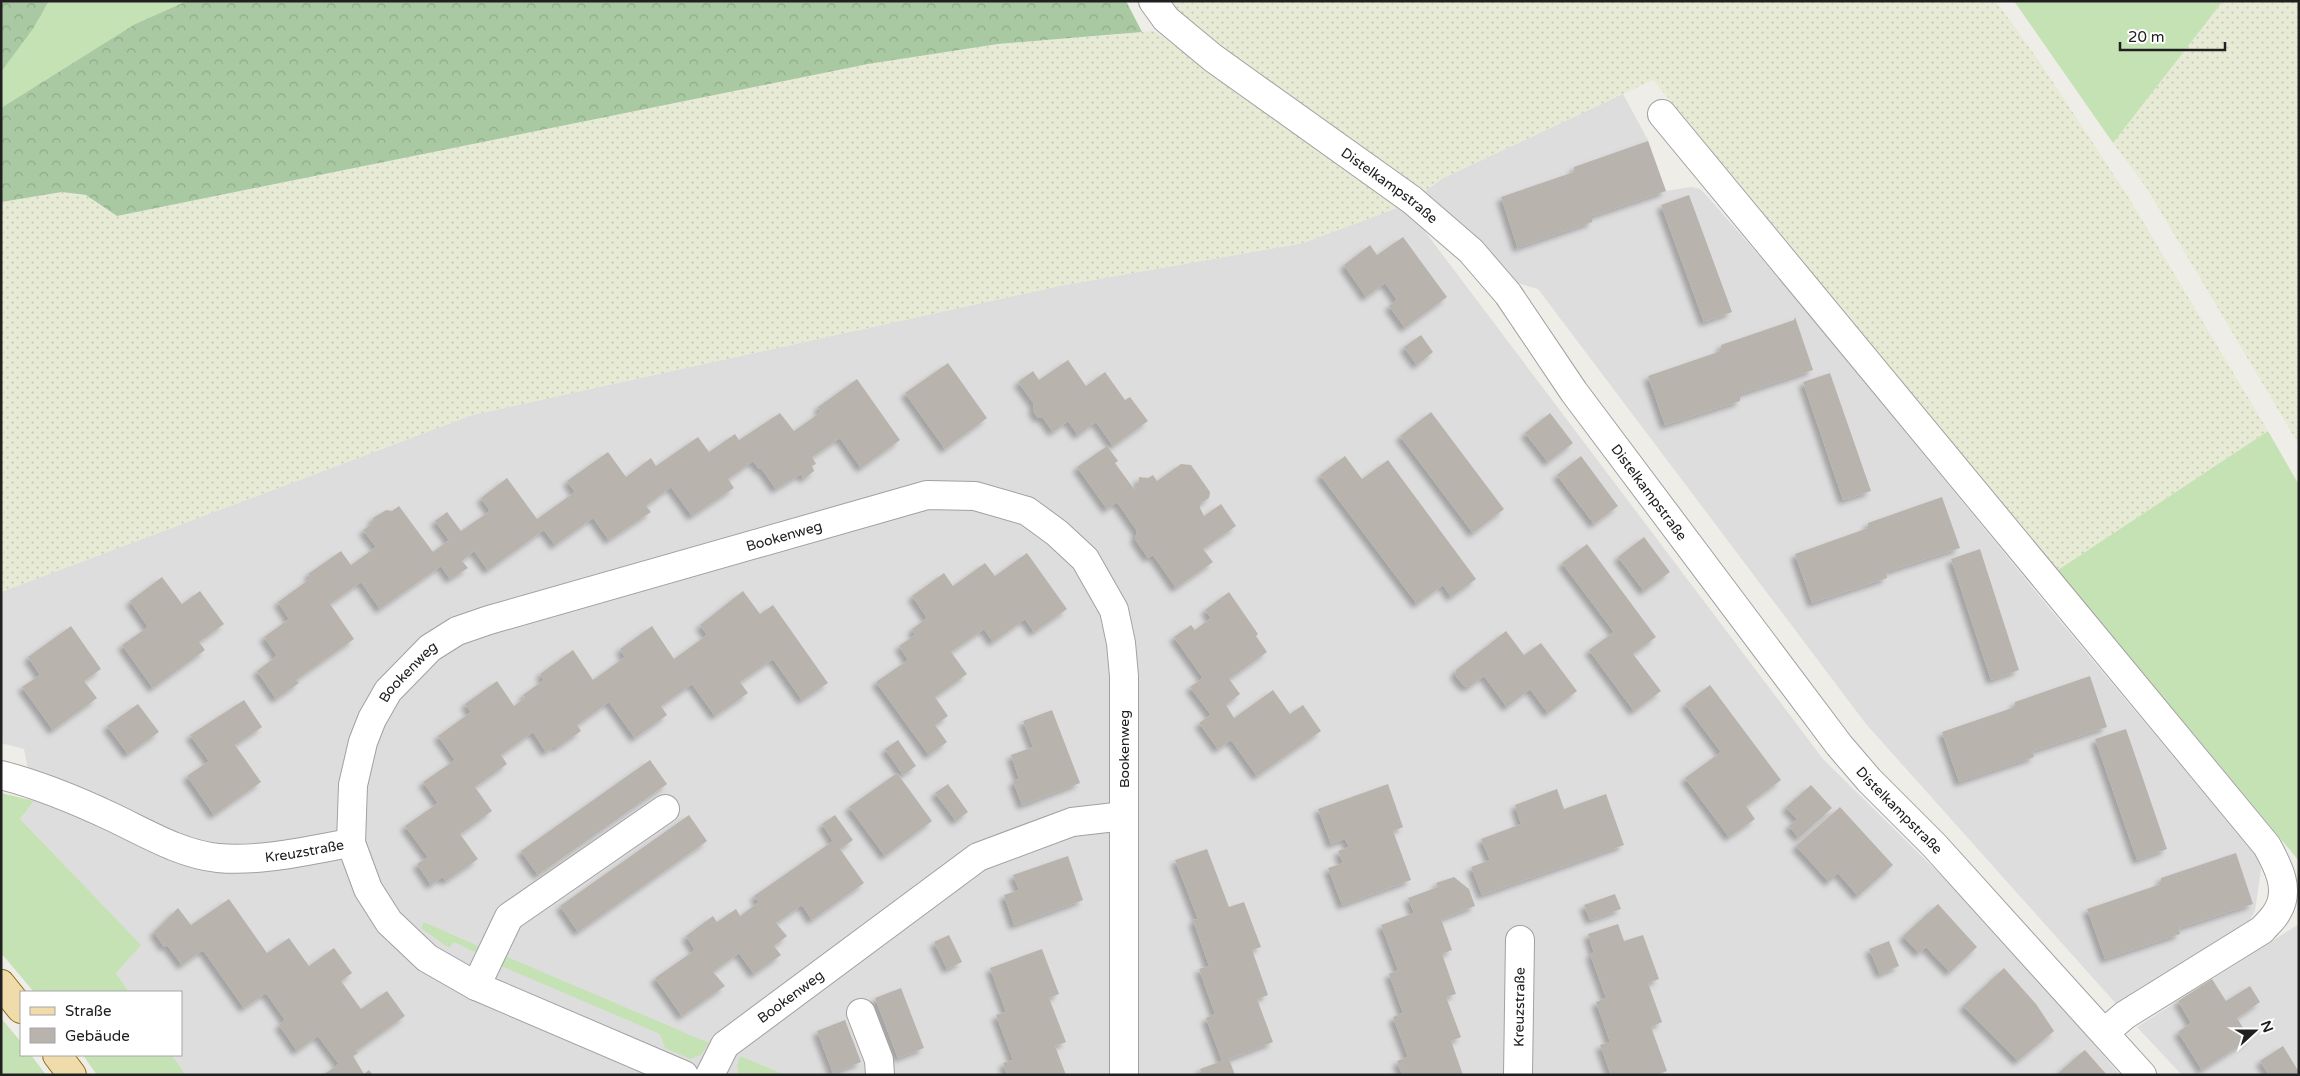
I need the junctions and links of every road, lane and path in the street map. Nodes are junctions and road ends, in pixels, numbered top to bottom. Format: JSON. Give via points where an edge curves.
{"nodes":[{"id":1,"x":1153,"y":1,"type":"edge"},
{"id":2,"x":1662,"y":114,"type":"dead end"},
{"id":3,"x":1,"y":775,"type":"edge"},
{"id":4,"x":665,"y":809,"type":"dead end"},
{"id":5,"x":1124,"y":816,"type":"junction"},
{"id":6,"x":351,"y":843,"type":"junction"},
{"id":7,"x":1520,"y":940,"type":"dead end"},
{"id":8,"x":1,"y":984,"type":"edge"},
{"id":9,"x":476,"y":986,"type":"junction"},
{"id":10,"x":20,"y":1007,"type":"edge"},
{"id":11,"x":861,"y":1013,"type":"dead end"},
{"id":12,"x":2105,"y":1032,"type":"junction"},
{"id":13,"x":58,"y":1056,"type":"edge"},
{"id":14,"x":72,"y":1075,"type":"edge"},
{"id":15,"x":684,"y":1075,"type":"edge"},
{"id":16,"x":710,"y":1075,"type":"edge"},
{"id":17,"x":880,"y":1075,"type":"edge"},
{"id":18,"x":1124,"y":1075,"type":"edge"},
{"id":19,"x":1518,"y":1075,"type":"edge"},
{"id":20,"x":2142,"y":1075,"type":"edge"}],
"edges":[{"from":1,"to":12,"type":"street","name":"Distelkampstraße","via":[[1166,19],[1212,58],[1412,200],[1471,251],[1508,294],[1574,392],[1839,745]]},
{"from":2,"to":12,"type":"street","via":[[2268,846],[2280,868],[2284,889],[2278,911],[2262,930],[2125,1015]]},
{"from":3,"to":6,"type":"street","name":"Kreuzstraße","via":[[38,784],[186,852],[250,859]]},
{"from":4,"to":9,"type":"street","via":[[509,917]]},
{"from":5,"to":6,"type":"street","name":"Bookenweg","via":[[1121,643],[1114,610],[1086,559],[1027,512],[974,496],[927,495],[457,631],[430,648],[408,669],[388,691],[372,719],[353,785]]},
{"from":5,"to":16,"type":"street","name":"Bookenweg","via":[[1072,822],[978,858],[725,1045]]},
{"from":5,"to":18,"type":"street","name":"Bookenweg"},
{"from":6,"to":9,"type":"street","name":"Kreuzstraße","via":[[368,889],[389,922],[427,958]]},
{"from":7,"to":19,"type":"street","name":"Kreuzstraße"},
{"from":8,"to":10,"type":"main road"},
{"from":9,"to":15,"type":"street","name":"Kreuzstraße"},
{"from":11,"to":17,"type":"street","via":[[879,1060]]},
{"from":12,"to":20,"type":"street","name":"Distelkampstraße"},
{"from":13,"to":14,"type":"main road"}]}
